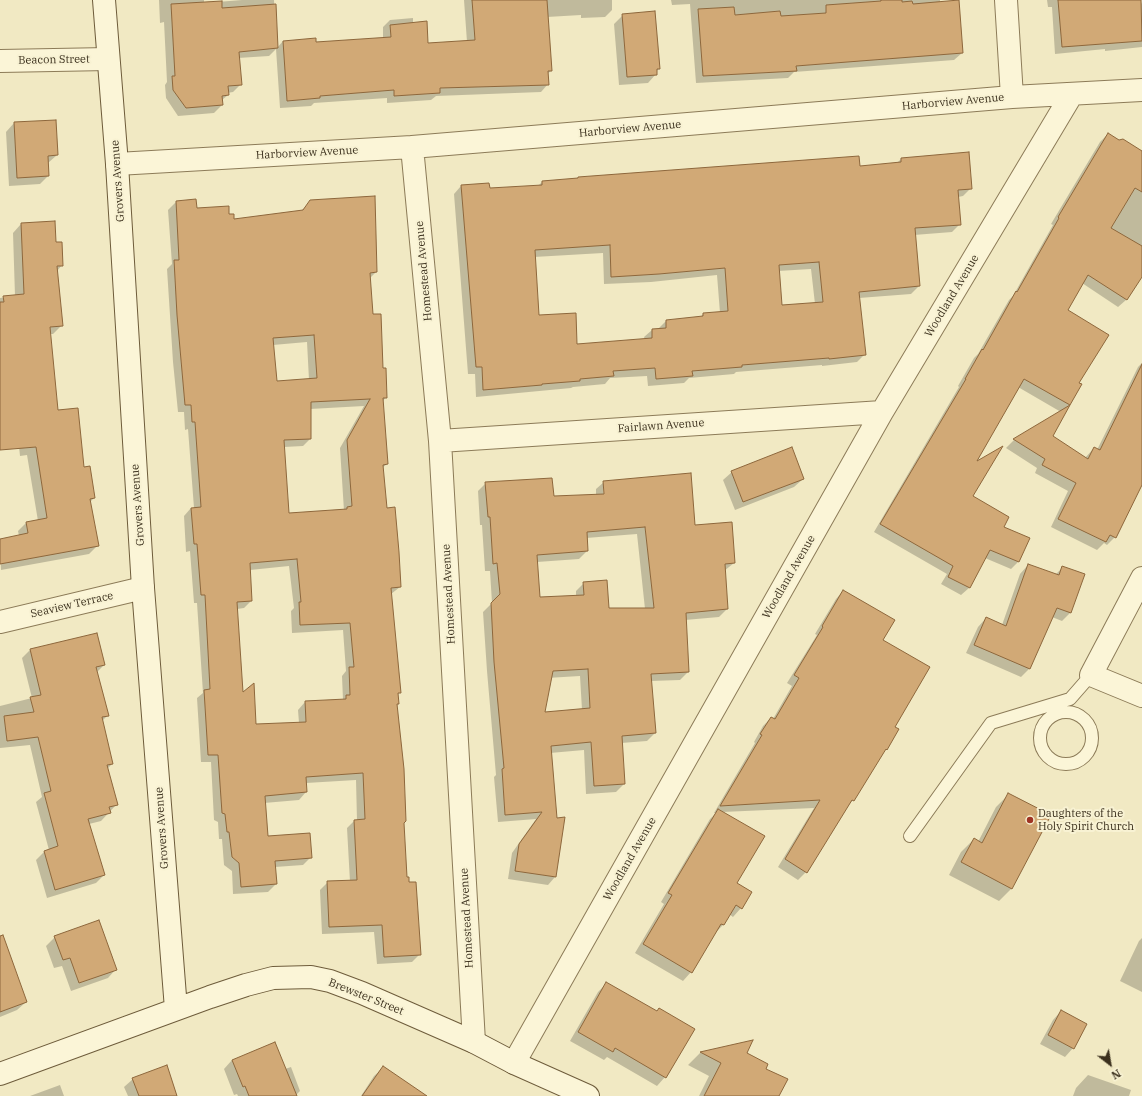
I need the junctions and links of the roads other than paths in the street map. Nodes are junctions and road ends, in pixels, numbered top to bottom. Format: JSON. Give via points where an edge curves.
{"nodes":[{"id":1,"x":104,"y":0,"type":"edge"},
{"id":2,"x":1006,"y":0,"type":"edge"},
{"id":3,"x":108,"y":59,"type":"junction"},
{"id":4,"x":0,"y":61,"type":"edge"},
{"id":5,"x":1142,"y":90,"type":"edge"},
{"id":6,"x":1072,"y":94,"type":"junction"},
{"id":7,"x":1012,"y":97,"type":"junction"},
{"id":8,"x":412,"y":147,"type":"junction"},
{"id":9,"x":117,"y":164,"type":"junction"},
{"id":10,"x":882,"y":412,"type":"junction"},
{"id":11,"x":440,"y":441,"type":"junction"},
{"id":12,"x":1142,"y":578,"type":"edge"},
{"id":13,"x":143,"y":588,"type":"junction"},
{"id":14,"x":0,"y":622,"type":"edge"},
{"id":15,"x":1091,"y":675,"type":"junction"},
{"id":16,"x":1142,"y":696,"type":"edge"},
{"id":17,"x":1050,"y":710,"type":"junction"},
{"id":18,"x":910,"y":836,"type":"dead end"},
{"id":19,"x":176,"y":1009,"type":"junction"},
{"id":20,"x":474,"y":1042,"type":"junction"},
{"id":21,"x":514,"y":1063,"type":"junction"},
{"id":22,"x":0,"y":1074,"type":"edge"},
{"id":23,"x":588,"y":1096,"type":"edge"}],
"edges":[{"from":1,"to":3,"type":"street","name":"Grovers Avenue"},
{"from":2,"to":7,"type":"street"},
{"from":3,"to":4,"type":"street","name":"Beacon Street"},
{"from":3,"to":9,"type":"street","name":"Grovers Avenue"},
{"from":5,"to":6,"type":"street","name":"Harborview Avenue"},
{"from":6,"to":7,"type":"street","name":"Harborview Avenue"},
{"from":6,"to":10,"type":"street","name":"Woodland Avenue"},
{"from":7,"to":8,"type":"street","name":"Harborview Avenue"},
{"from":8,"to":9,"type":"street","name":"Harborview Avenue"},
{"from":8,"to":11,"type":"street","name":"Homestead Avenue"},
{"from":9,"to":13,"type":"street","name":"Grovers Avenue"},
{"from":10,"to":11,"type":"street","name":"Fairlawn Avenue"},
{"from":10,"to":21,"type":"street","name":"Woodland Avenue"},
{"from":11,"to":20,"type":"street","name":"Homestead Avenue"},
{"from":12,"to":15,"type":"street"},
{"from":13,"to":14,"type":"street","name":"Seaview Terrace"},
{"from":13,"to":19,"type":"street","name":"Grovers Avenue"},
{"from":15,"to":16,"type":"street"},
{"from":15,"to":17,"type":"lane","via":[[1070,699]]},
{"from":17,"to":17,"type":"lane","via":[[1041,729],[1040,746],[1051,761],[1072,764],[1089,752],[1092,744],[1090,727],[1079,715]]},
{"from":17,"to":18,"type":"lane","via":[[991,723]]},
{"from":19,"to":20,"type":"street","name":"Brewster Street","via":[[273,978],[311,977],[362,993]]},
{"from":19,"to":22,"type":"street","name":"Brewster Street"},
{"from":20,"to":21,"type":"street","name":"Brewster Street"},
{"from":21,"to":23,"type":"street","name":"Brewster Street"}]}
